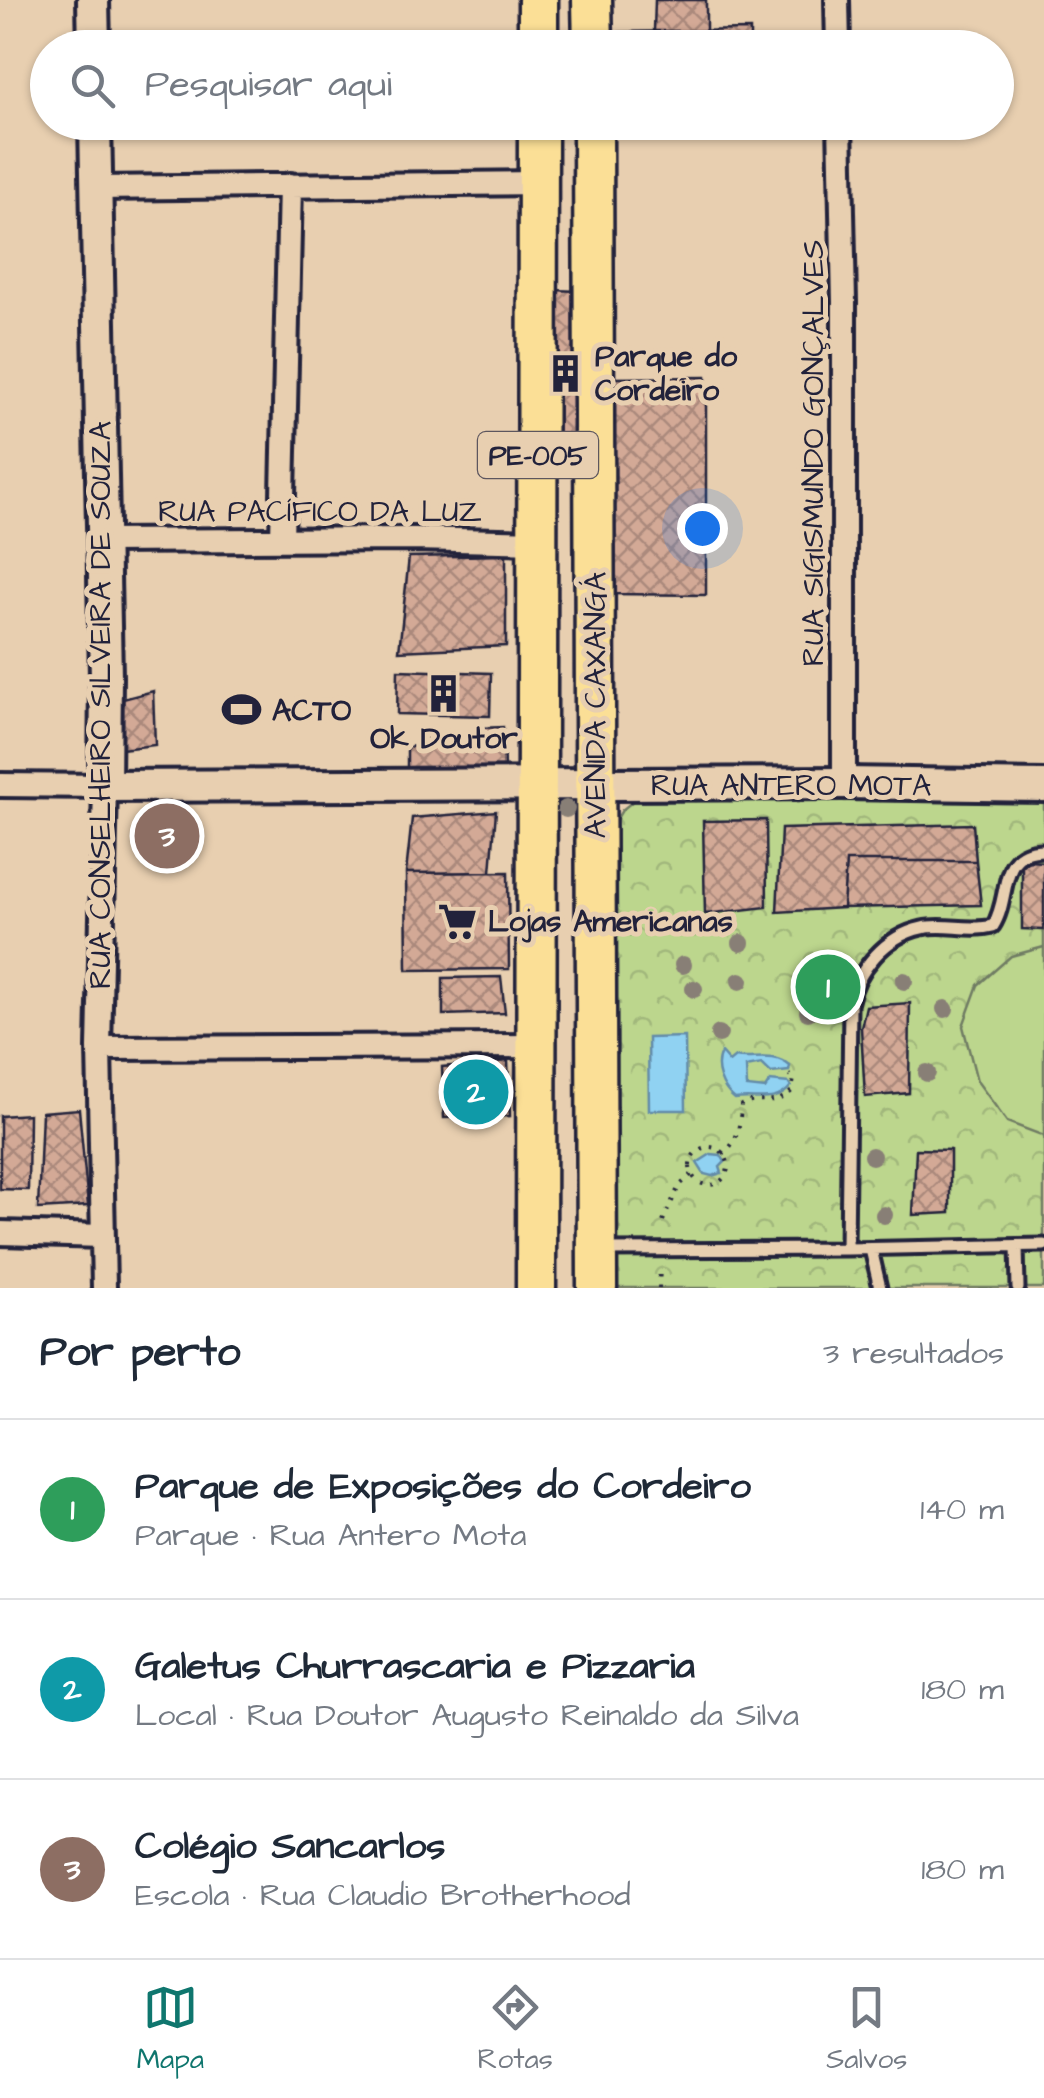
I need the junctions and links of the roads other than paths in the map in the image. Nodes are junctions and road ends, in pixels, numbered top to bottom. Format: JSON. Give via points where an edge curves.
{"nodes":[{"id":1,"x":92,"y":0,"type":"edge"},
{"id":2,"x":538,"y":0,"type":"edge"},
{"id":3,"x":548,"y":0,"type":"edge"},
{"id":4,"x":583,"y":0,"type":"edge"},
{"id":5,"x":592,"y":0,"type":"edge"},
{"id":6,"x":837,"y":0,"type":"edge"},
{"id":7,"x":93,"y":30,"type":"edge"},
{"id":8,"x":538,"y":30,"type":"edge"},
{"id":9,"x":548,"y":30,"type":"edge"},
{"id":10,"x":583,"y":30,"type":"edge"},
{"id":11,"x":593,"y":30,"type":"edge"},
{"id":12,"x":838,"y":30,"type":"edge"},
{"id":13,"x":96,"y":140,"type":"edge"},
{"id":14,"x":538,"y":140,"type":"edge"},
{"id":15,"x":548,"y":140,"type":"edge"},
{"id":16,"x":583,"y":140,"type":"edge"},
{"id":17,"x":593,"y":140,"type":"edge"},
{"id":18,"x":840,"y":140,"type":"edge"},
{"id":19,"x":538,"y":183,"type":"junction"},
{"id":20,"x":290,"y":185,"type":"junction"},
{"id":21,"x":97,"y":188,"type":"junction"},
{"id":22,"x":282,"y":540,"type":"junction"},
{"id":23,"x":102,"y":541,"type":"junction"},
{"id":24,"x":538,"y":542,"type":"junction"},
{"id":25,"x":844,"y":784,"type":"junction"},
{"id":26,"x":0,"y":785,"type":"edge"},
{"id":27,"x":104,"y":786,"type":"junction"},
{"id":28,"x":589,"y":786,"type":"junction"},
{"id":29,"x":1044,"y":786,"type":"edge"},
{"id":30,"x":542,"y":787,"type":"junction"},
{"id":31,"x":1044,"y":850,"type":"edge"},
{"id":32,"x":537,"y":1046,"type":"junction"},
{"id":33,"x":100,"y":1048,"type":"junction"},
{"id":34,"x":582,"y":1076,"type":"dead end"},
{"id":35,"x":0,"y":1233,"type":"edge"},
{"id":36,"x":103,"y":1236,"type":"junction"},
{"id":37,"x":1044,"y":1245,"type":"edge"},
{"id":38,"x":1016,"y":1246,"type":"junction"},
{"id":39,"x":870,"y":1248,"type":"junction"},
{"id":40,"x":847,"y":1249,"type":"junction"},
{"id":41,"x":597,"y":1250,"type":"junction"},
{"id":42,"x":104,"y":1288,"type":"edge"},
{"id":43,"x":536,"y":1288,"type":"edge"},
{"id":44,"x":548,"y":1288,"type":"edge"},
{"id":45,"x":597,"y":1288,"type":"edge"},
{"id":46,"x":880,"y":1288,"type":"edge"},
{"id":47,"x":1018,"y":1288,"type":"edge"}],
"edges":[{"from":1,"to":7,"type":"street"},
{"from":2,"to":8,"type":"main road"},
{"from":3,"to":9,"type":"lane"},
{"from":4,"to":10,"type":"lane"},
{"from":5,"to":11,"type":"main road"},
{"from":6,"to":12,"type":"street"},
{"from":13,"to":21,"type":"street","name":"RUA CONSELHEIRO SILVEIRA DE SOUZA"},
{"from":14,"to":19,"type":"main road","name":"AVENIDA CAXANGÁ","number":"PE-005"},
{"from":15,"to":30,"type":"lane"},
{"from":16,"to":28,"type":"lane"},
{"from":17,"to":28,"type":"main road","name":"AVENIDA CAXANGÁ","number":"PE-005"},
{"from":18,"to":25,"type":"street","name":"RUA SIGISMUNDO GONÇALVES"},
{"from":19,"to":20,"type":"street"},
{"from":19,"to":24,"type":"main road","name":"AVENIDA CAXANGÁ","number":"PE-005"},
{"from":20,"to":21,"type":"street"},
{"from":20,"to":22,"type":"street"},
{"from":21,"to":23,"type":"street","name":"RUA CONSELHEIRO SILVEIRA DE SOUZA"},
{"from":22,"to":23,"type":"street","name":"RUA PACÍFICO DA LUZ"},
{"from":22,"to":24,"type":"street","name":"RUA PACÍFICO DA LUZ"},
{"from":23,"to":27,"type":"street","name":"RUA CONSELHEIRO SILVEIRA DE SOUZA"},
{"from":24,"to":30,"type":"main road","name":"AVENIDA CAXANGÁ","number":"PE-005"},
{"from":25,"to":28,"type":"street","name":"RUA ANTERO MOTA"},
{"from":25,"to":29,"type":"street","name":"RUA ANTERO MOTA"},
{"from":26,"to":27,"type":"street"},
{"from":27,"to":30,"type":"street","name":"RUA ANTERO MOTA"},
{"from":27,"to":33,"type":"street","name":"RUA CONSELHEIRO SILVEIRA DE SOUZA"},
{"from":28,"to":30,"type":"street","name":"RUA ANTERO MOTA"},
{"from":28,"to":34,"type":"lane"},
{"from":28,"to":41,"type":"main road","name":"AVENIDA CAXANGÁ","number":"PE-005"},
{"from":30,"to":32,"type":"main road","name":"AVENIDA CAXANGÁ","number":"PE-005"},
{"from":30,"to":44,"type":"lane"},
{"from":31,"to":40,"type":"lane","via":[[1018,857],[993,926],[921,928],[886,946],[854,988]]},
{"from":32,"to":33,"type":"street"},
{"from":32,"to":43,"type":"main road","name":"AVENIDA CAXANGÁ","number":"PE-005"},
{"from":33,"to":36,"type":"street","name":"RUA CONSELHEIRO SILVEIRA DE SOUZA"},
{"from":35,"to":36,"type":"street"},
{"from":36,"to":42,"type":"street","name":"RUA CONSELHEIRO SILVEIRA DE SOUZA"},
{"from":37,"to":38,"type":"lane"},
{"from":38,"to":39,"type":"lane"},
{"from":38,"to":47,"type":"lane"},
{"from":39,"to":40,"type":"lane"},
{"from":39,"to":46,"type":"lane"},
{"from":40,"to":41,"type":"lane"},
{"from":41,"to":45,"type":"main road","name":"AVENIDA CAXANGÁ","number":"PE-005"}]}
